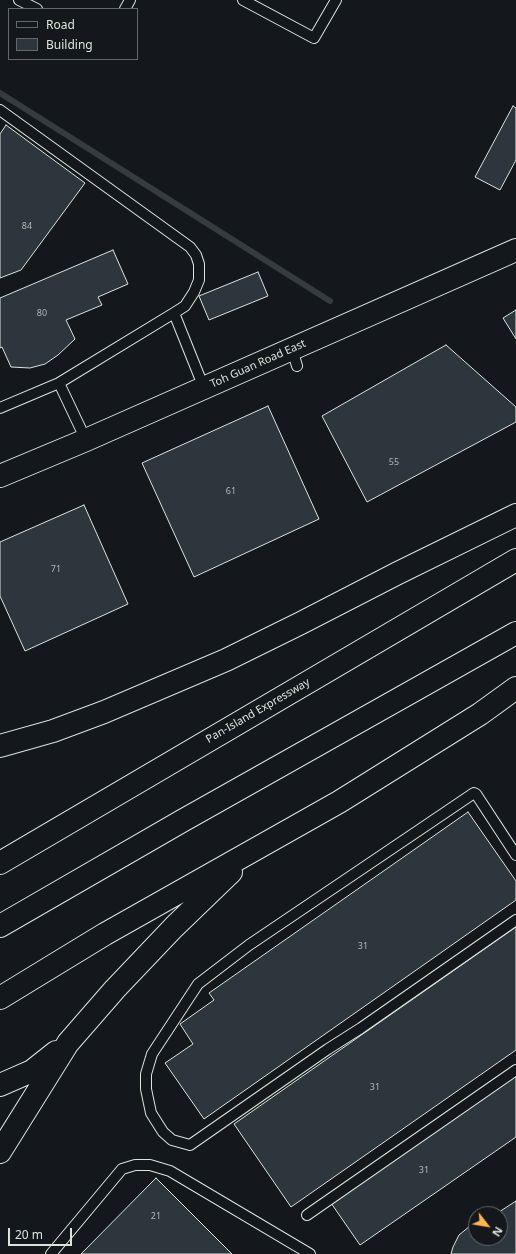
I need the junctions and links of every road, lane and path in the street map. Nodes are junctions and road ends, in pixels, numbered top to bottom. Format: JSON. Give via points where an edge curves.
{"nodes":[{"id":1,"x":19,"y":0,"type":"edge"},
{"id":2,"x":243,"y":0,"type":"edge"},
{"id":3,"x":336,"y":0,"type":"edge"},
{"id":4,"x":34,"y":5,"type":"edge"},
{"id":5,"x":0,"y":110,"type":"edge"},
{"id":6,"x":516,"y":250,"type":"edge"},
{"id":7,"x":174,"y":313,"type":"junction"},
{"id":8,"x":59,"y":384,"type":"junction"},
{"id":9,"x":204,"y":388,"type":"junction"},
{"id":10,"x":0,"y":408,"type":"edge"},
{"id":11,"x":86,"y":440,"type":"junction"},
{"id":12,"x":0,"y":476,"type":"edge"},
{"id":13,"x":516,"y":515,"type":"edge"},
{"id":14,"x":516,"y":560,"type":"edge"},
{"id":15,"x":516,"y":633,"type":"edge"},
{"id":16,"x":516,"y":688,"type":"edge"},
{"id":17,"x":0,"y":746,"type":"edge"},
{"id":18,"x":255,"y":850,"type":"junction"},
{"id":19,"x":516,"y":855,"type":"edge"},
{"id":20,"x":0,"y":863,"type":"edge"},
{"id":21,"x":516,"y":920,"type":"edge"},
{"id":22,"x":0,"y":926,"type":"edge"},
{"id":23,"x":0,"y":998,"type":"edge"},
{"id":24,"x":68,"y":1043,"type":"junction"},
{"id":25,"x":516,"y":1070,"type":"edge"},
{"id":26,"x":0,"y":1085,"type":"edge"},
{"id":27,"x":0,"y":1152,"type":"edge"},
{"id":28,"x":307,"y":1215,"type":"dead end"},
{"id":29,"x":51,"y":1254,"type":"edge"},
{"id":30,"x":310,"y":1254,"type":"edge"}],
"edges":[{"from":1,"to":4,"type":"lane"},
{"from":2,"to":3,"type":"lane","via":[[314,38]]},
{"from":5,"to":7,"type":"lane","via":[[190,248],[199,264],[199,280],[185,306]]},
{"from":6,"to":9,"type":"main road","name":"Toh Guan Road East","via":[[294,358]]},
{"from":7,"to":8,"type":"lane"},
{"from":7,"to":9,"type":"lane"},
{"from":8,"to":10,"type":"lane"},
{"from":8,"to":11,"type":"lane"},
{"from":9,"to":11,"type":"main road","name":"Toh Guan Road East"},
{"from":11,"to":12,"type":"main road","name":"Toh Guan Road East"},
{"from":13,"to":17,"type":"main road","via":[[226,660],[104,712],[53,731]]},
{"from":14,"to":20,"type":"main road","name":"Pan-Island Expressway"},
{"from":15,"to":22,"type":"main road"},
{"from":16,"to":18,"type":"main road","via":[[480,714],[346,798]]},
{"from":18,"to":23,"type":"main road","via":[[105,934]]},
{"from":18,"to":24,"type":"main road","via":[[174,926],[114,989]]},
{"from":19,"to":21,"type":"lane","via":[[474,793],[249,945],[198,984],[152,1054],[146,1074],[151,1113],[163,1132],[172,1140],[190,1145]]},
{"from":24,"to":26,"type":"main road","via":[[32,1071]]},
{"from":24,"to":27,"type":"main road"},
{"from":25,"to":28,"type":"lane"},
{"from":29,"to":30,"type":"lane","via":[[122,1169],[135,1165],[150,1165],[170,1171]]}]}
